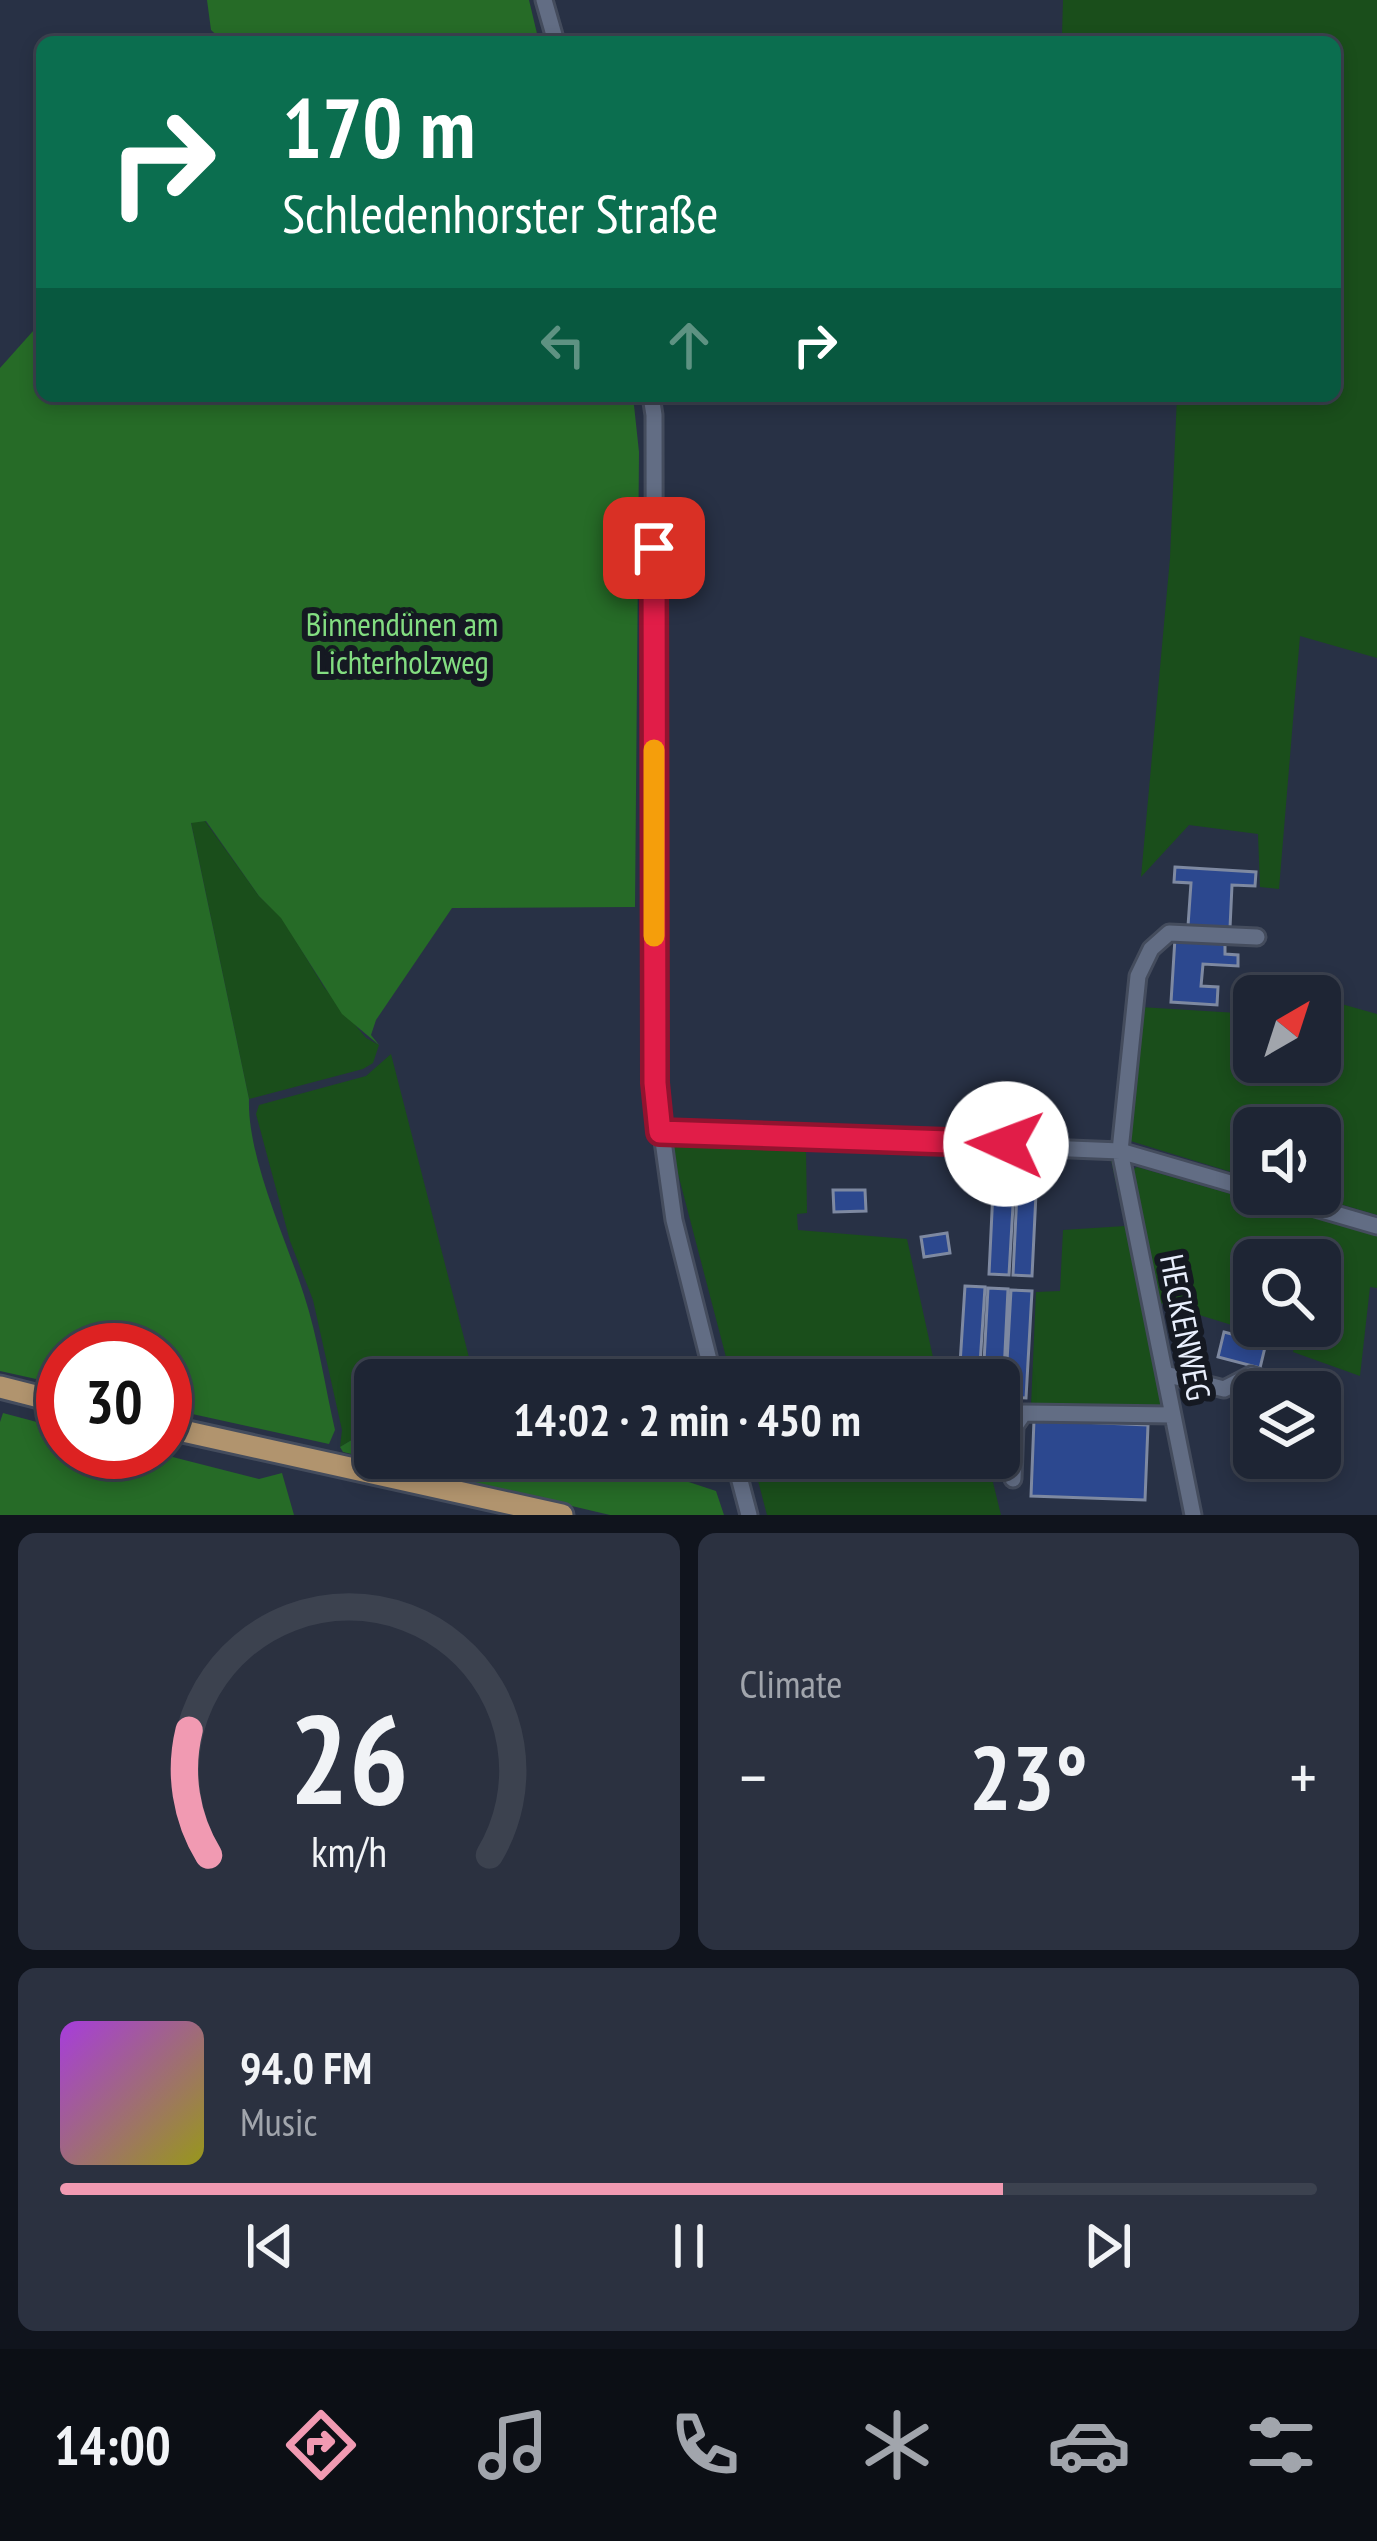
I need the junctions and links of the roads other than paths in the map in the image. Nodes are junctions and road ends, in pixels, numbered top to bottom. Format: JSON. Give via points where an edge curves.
{"nodes":[{"id":1,"x":544,"y":0,"type":"edge"},
{"id":2,"x":554,"y":36,"type":"edge"},
{"id":3,"x":652,"y":402,"type":"edge"},
{"id":4,"x":1257,"y":937,"type":"dead end"},
{"id":5,"x":660,"y":1132,"type":"junction"},
{"id":6,"x":1120,"y":1151,"type":"junction"},
{"id":7,"x":1233,"y":1184,"type":"edge"},
{"id":8,"x":1339,"y":1215,"type":"edge"},
{"id":9,"x":1377,"y":1226,"type":"edge"},
{"id":10,"x":710,"y":1359,"type":"edge"},
{"id":11,"x":1165,"y":1374,"type":"junction"},
{"id":12,"x":1233,"y":1384,"type":"edge"},
{"id":13,"x":0,"y":1387,"type":"edge"},
{"id":14,"x":36,"y":1396,"type":"edge"},
{"id":15,"x":1173,"y":1415,"type":"junction"},
{"id":16,"x":1020,"y":1419,"type":"edge"},
{"id":17,"x":192,"y":1432,"type":"edge"},
{"id":18,"x":740,"y":1479,"type":"edge"},
{"id":19,"x":562,"y":1515,"type":"edge"},
{"id":20,"x":749,"y":1515,"type":"edge"},
{"id":21,"x":1193,"y":1515,"type":"edge"}],
"edges":[{"from":1,"to":2,"type":"street"},
{"from":3,"to":5,"type":"street"},
{"from":4,"to":6,"type":"street","name":"HECKENWEG","via":[[1169,933],[1150,949],[1138,976]]},
{"from":5,"to":6,"type":"street"},
{"from":5,"to":10,"type":"street"},
{"from":6,"to":7,"type":"street"},
{"from":6,"to":11,"type":"street","name":"HECKENWEG"},
{"from":8,"to":9,"type":"street"},
{"from":11,"to":12,"type":"street","via":[[1224,1389]]},
{"from":11,"to":15,"type":"street","name":"HECKENWEG"},
{"from":13,"to":14,"type":"main road"},
{"from":15,"to":16,"type":"street"},
{"from":15,"to":21,"type":"street","name":"HECKENWEG"},
{"from":17,"to":19,"type":"main road"},
{"from":18,"to":20,"type":"street"}]}
